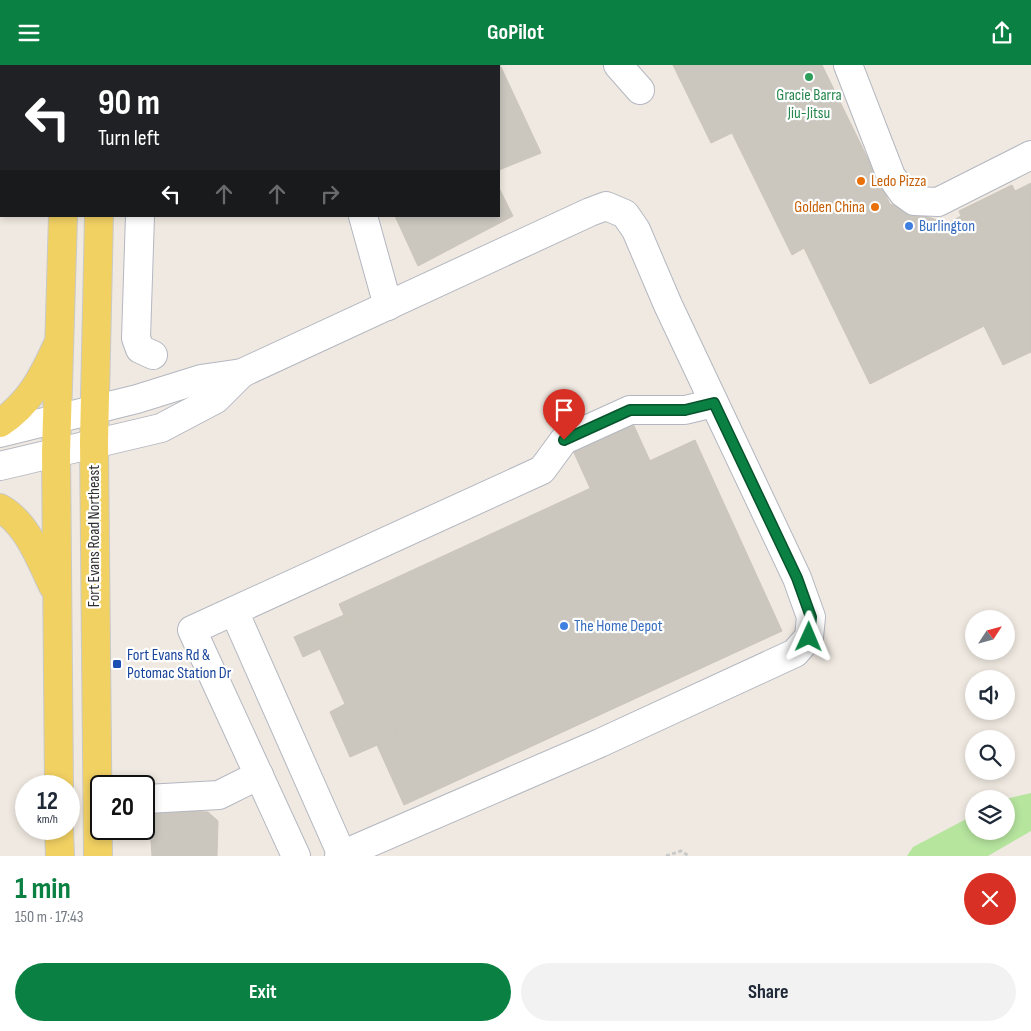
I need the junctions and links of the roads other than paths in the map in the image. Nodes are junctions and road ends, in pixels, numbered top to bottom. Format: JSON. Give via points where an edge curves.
{"nodes":[{"id":1,"x":618,"y":65,"type":"edge"},
{"id":2,"x":848,"y":65,"type":"edge"},
{"id":3,"x":640,"y":90,"type":"dead end"},
{"id":4,"x":1031,"y":155,"type":"edge"},
{"id":5,"x":63,"y":217,"type":"edge"},
{"id":6,"x":99,"y":217,"type":"edge"},
{"id":7,"x":140,"y":217,"type":"edge"},
{"id":8,"x":363,"y":217,"type":"edge"},
{"id":9,"x":388,"y":306,"type":"junction"},
{"id":10,"x":61,"y":338,"type":"junction"},
{"id":11,"x":153,"y":355,"type":"dead end"},
{"id":12,"x":242,"y":373,"type":"junction"},
{"id":13,"x":714,"y":403,"type":"junction"},
{"id":14,"x":95,"y":409,"type":"junction"},
{"id":15,"x":59,"y":419,"type":"junction"},
{"id":16,"x":0,"y":423,"type":"edge"},
{"id":17,"x":0,"y":433,"type":"edge"},
{"id":18,"x":94,"y":442,"type":"junction"},
{"id":19,"x":56,"y":453,"type":"junction"},
{"id":20,"x":0,"y":466,"type":"edge"},
{"id":21,"x":0,"y":508,"type":"edge"},
{"id":22,"x":56,"y":593,"type":"junction"},
{"id":23,"x":234,"y":611,"type":"junction"},
{"id":24,"x":59,"y":775,"type":"edge"},
{"id":25,"x":259,"y":775,"type":"junction"},
{"id":26,"x":155,"y":798,"type":"edge"},
{"id":27,"x":59,"y":840,"type":"edge"},
{"id":28,"x":340,"y":855,"type":"edge"},
{"id":29,"x":60,"y":856,"type":"edge"},
{"id":30,"x":98,"y":856,"type":"edge"},
{"id":31,"x":296,"y":856,"type":"edge"}],
"edges":[{"from":1,"to":3,"type":"lane"},
{"from":2,"to":4,"type":"lane","via":[[892,176],[903,193],[914,201],[938,202]]},
{"from":5,"to":10,"type":"main road"},
{"from":6,"to":14,"type":"main road","name":"Fort Evans Road Northeast"},
{"from":7,"to":11,"type":"lane","via":[[136,338],[140,349]]},
{"from":8,"to":9,"type":"lane"},
{"from":9,"to":12,"type":"lane"},
{"from":9,"to":13,"type":"lane","via":[[606,206],[625,214],[636,230]]},
{"from":10,"to":15,"type":"main road"},
{"from":10,"to":16,"type":"main road","via":[[27,400]]},
{"from":12,"to":14,"type":"lane","via":[[202,379],[187,386]]},
{"from":12,"to":18,"type":"lane","via":[[216,399],[161,427]]},
{"from":13,"to":23,"type":"lane","via":[[685,410],[630,410],[564,440],[542,470]]},
{"from":13,"to":28,"type":"lane","via":[[797,578],[811,617],[809,637],[795,653],[600,743]]},
{"from":14,"to":15,"type":"lane"},
{"from":14,"to":18,"type":"main road","name":"Fort Evans Road Northeast"},
{"from":15,"to":17,"type":"lane"},
{"from":15,"to":19,"type":"main road"},
{"from":18,"to":19,"type":"lane"},
{"from":18,"to":30,"type":"main road","name":"Fort Evans Road Northeast"},
{"from":19,"to":20,"type":"lane"},
{"from":19,"to":22,"type":"main road"},
{"from":21,"to":22,"type":"main road","via":[[19,523]]},
{"from":22,"to":24,"type":"main road"},
{"from":23,"to":25,"type":"lane","via":[[192,630]]},
{"from":23,"to":28,"type":"lane"},
{"from":25,"to":26,"type":"lane","via":[[218,795]]},
{"from":25,"to":31,"type":"lane"},
{"from":27,"to":29,"type":"main road"}]}
